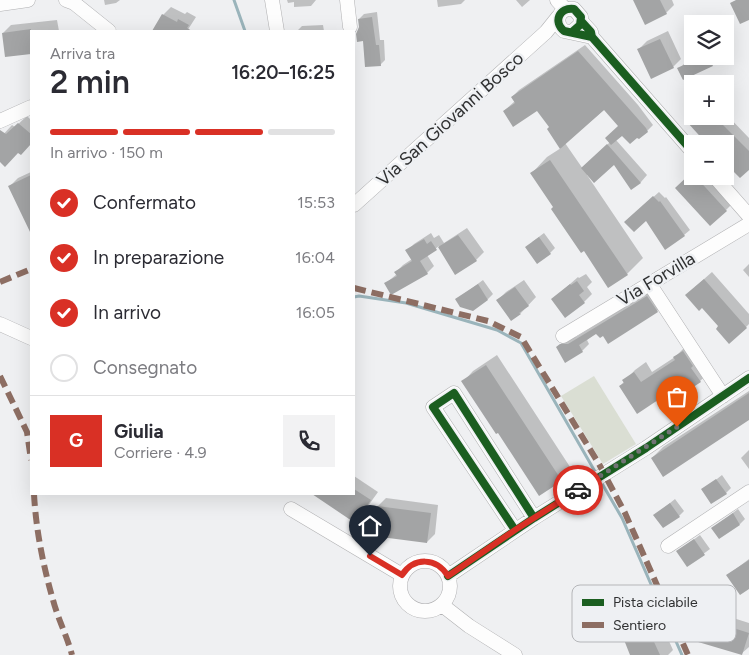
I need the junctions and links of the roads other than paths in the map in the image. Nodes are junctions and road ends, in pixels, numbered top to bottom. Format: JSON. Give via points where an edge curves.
{"nodes":[{"id":1,"x":28,"y":0,"type":"edge"},
{"id":2,"x":66,"y":0,"type":"edge"},
{"id":3,"x":272,"y":0,"type":"edge"},
{"id":4,"x":347,"y":0,"type":"edge"},
{"id":5,"x":0,"y":4,"type":"edge"},
{"id":6,"x":570,"y":13,"type":"edge"},
{"id":7,"x":350,"y":27,"type":"dead end"},
{"id":8,"x":108,"y":30,"type":"edge"},
{"id":9,"x":277,"y":30,"type":"edge"},
{"id":10,"x":30,"y":107,"type":"edge"},
{"id":11,"x":0,"y":121,"type":"edge"},
{"id":12,"x":684,"y":142,"type":"edge"},
{"id":13,"x":722,"y":185,"type":"edge"},
{"id":14,"x":355,"y":204,"type":"edge"},
{"id":15,"x":749,"y":216,"type":"edge"},
{"id":16,"x":749,"y":224,"type":"edge"},
{"id":17,"x":649,"y":283,"type":"junction"},
{"id":18,"x":0,"y":324,"type":"edge"},
{"id":19,"x":563,"y":336,"type":"dead end"},
{"id":20,"x":30,"y":338,"type":"edge"},
{"id":21,"x":749,"y":378,"type":"edge"},
{"id":22,"x":723,"y":396,"type":"junction"},
{"id":23,"x":749,"y":492,"type":"edge"},
{"id":24,"x":291,"y":509,"type":"dead end"},
{"id":25,"x":534,"y":518,"type":"junction"},
{"id":26,"x":515,"y":530,"type":"junction"},
{"id":27,"x":668,"y":546,"type":"dead end"},
{"id":28,"x":402,"y":575,"type":"junction"},
{"id":29,"x":448,"y":576,"type":"junction"},
{"id":30,"x":442,"y":605,"type":"junction"},
{"id":31,"x":515,"y":655,"type":"edge"}],
"edges":[{"from":1,"to":5,"type":"street"},
{"from":2,"to":8,"type":"street"},
{"from":3,"to":9,"type":"street"},
{"from":4,"to":7,"type":"street"},
{"from":6,"to":12,"type":"street"},
{"from":6,"to":14,"type":"street","name":"Via San Giovanni Bosco"},
{"from":10,"to":11,"type":"street"},
{"from":13,"to":15,"type":"street"},
{"from":16,"to":17,"type":"street","name":"Via Forvilla"},
{"from":17,"to":19,"type":"street","name":"Via Forvilla"},
{"from":17,"to":22,"type":"street"},
{"from":18,"to":20,"type":"street"},
{"from":21,"to":22,"type":"street"},
{"from":22,"to":25,"type":"street"},
{"from":23,"to":27,"type":"street"},
{"from":24,"to":28,"type":"street"},
{"from":25,"to":26,"type":"street"},
{"from":25,"to":26,"type":"street","via":[[454,392],[433,407]]},
{"from":26,"to":29,"type":"street"},
{"from":28,"to":29,"type":"street","via":[[411,565],[425,561],[439,565]]},
{"from":28,"to":30,"type":"street","via":[[400,595],[413,609],[423,612]]},
{"from":29,"to":30,"type":"street","via":[[450,592]]},
{"from":30,"to":31,"type":"street"}]}
